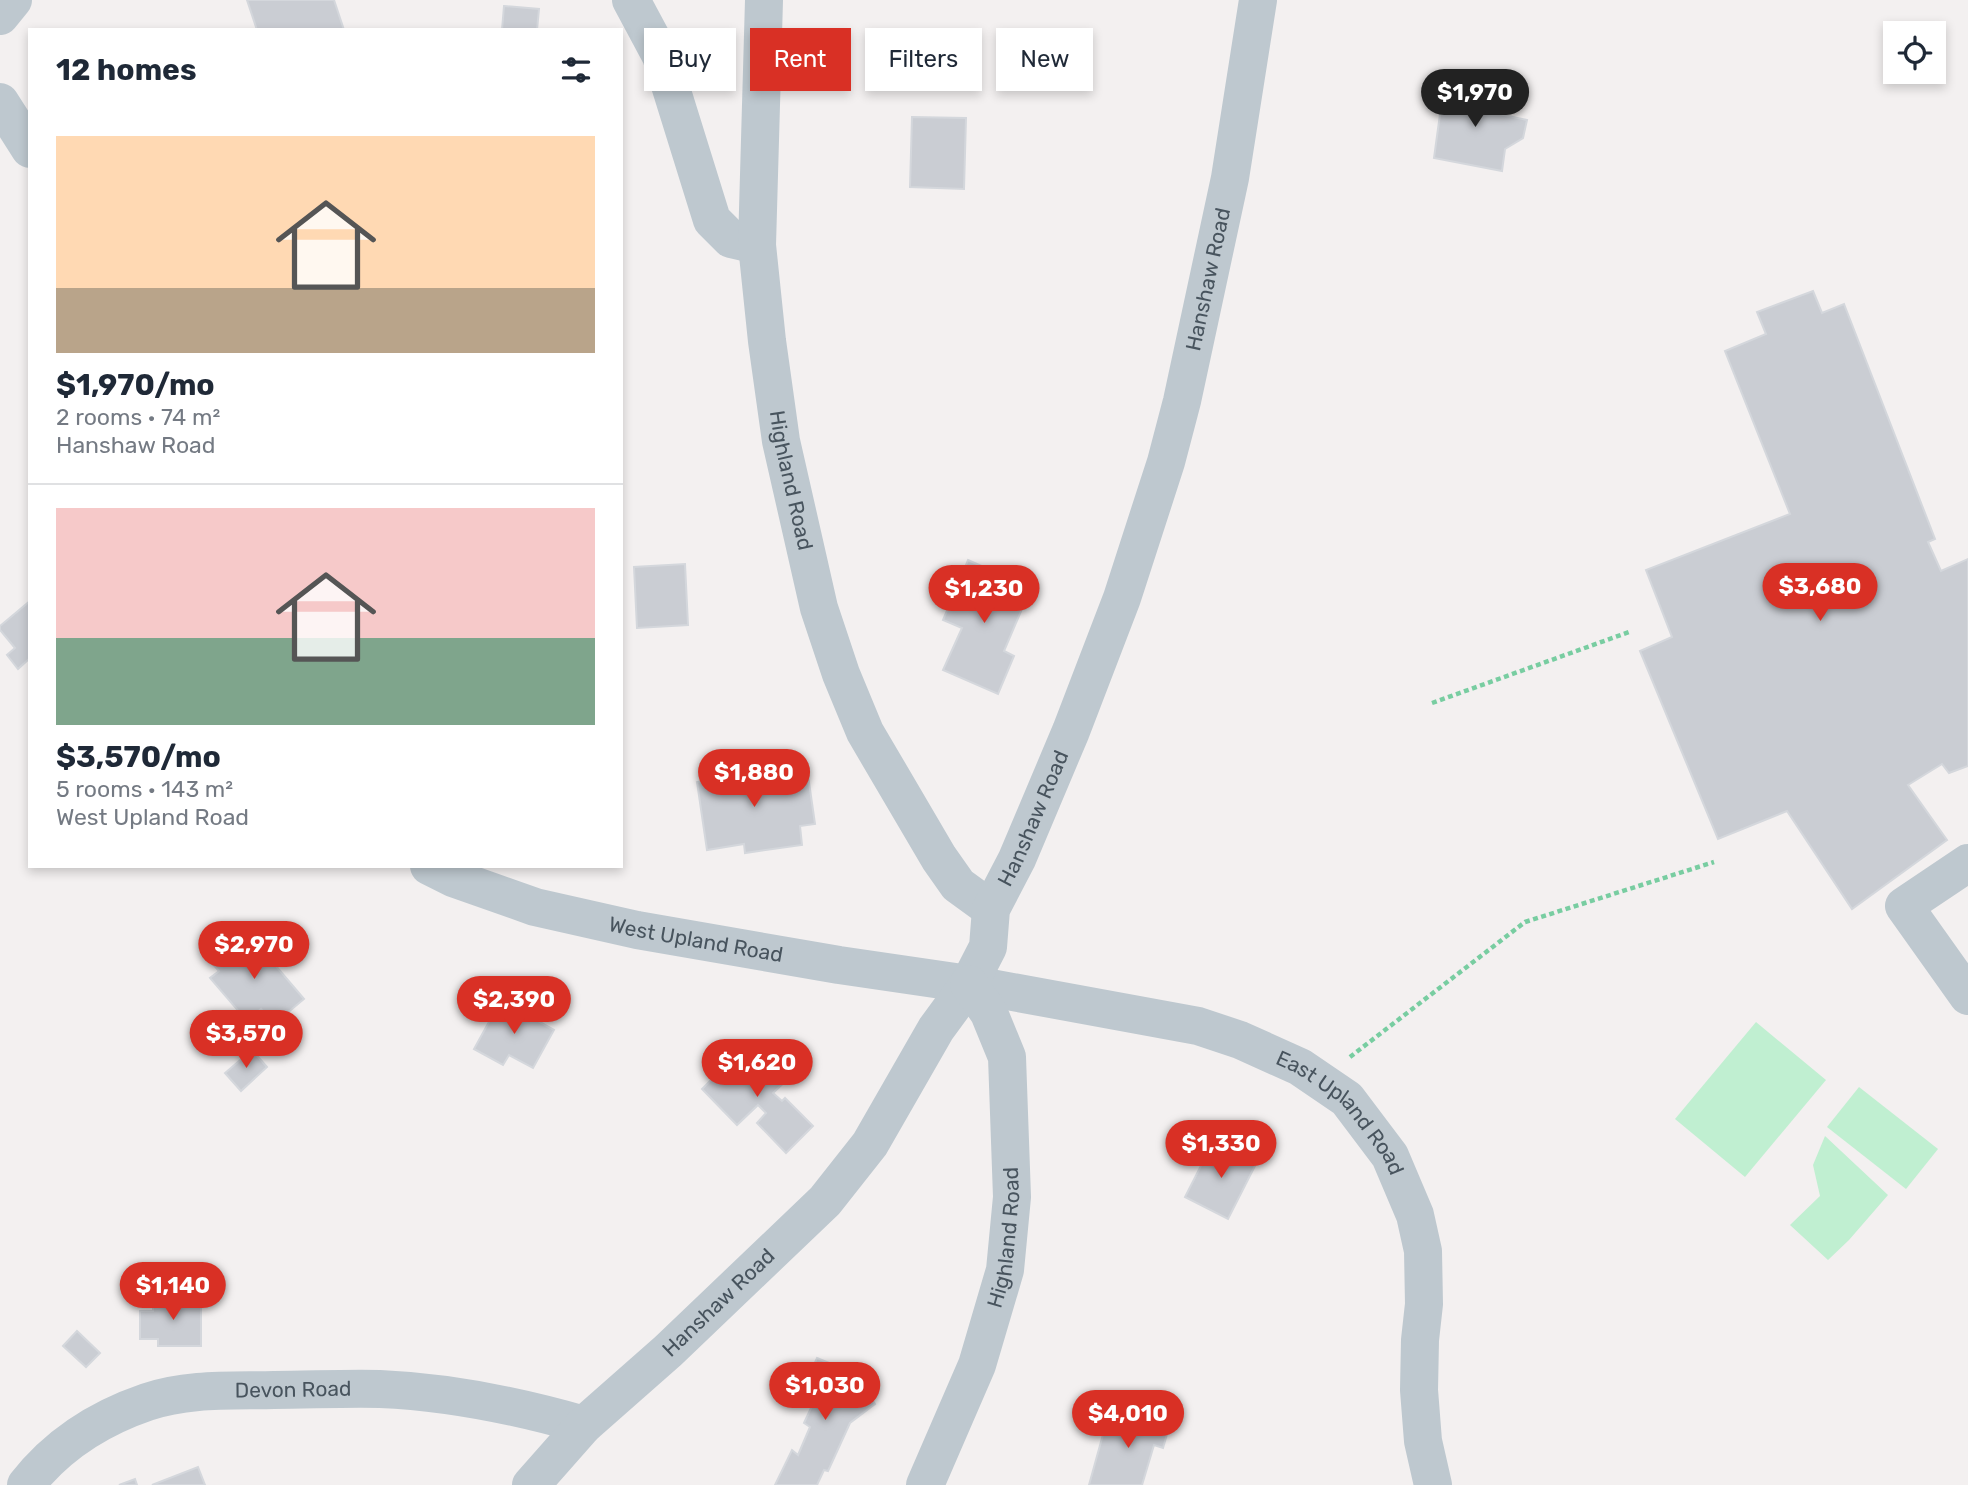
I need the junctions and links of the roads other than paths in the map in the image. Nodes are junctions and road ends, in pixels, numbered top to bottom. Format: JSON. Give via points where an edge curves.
{"nodes":[{"id":1,"x":13,"y":0,"type":"edge"},
{"id":2,"x":631,"y":0,"type":"edge"},
{"id":3,"x":764,"y":0,"type":"edge"},
{"id":4,"x":1258,"y":0,"type":"edge"},
{"id":5,"x":0,"y":16,"type":"edge"},
{"id":6,"x":0,"y":102,"type":"edge"},
{"id":7,"x":28,"y":146,"type":"edge"},
{"id":8,"x":757,"y":245,"type":"junction"},
{"id":9,"x":1968,"y":863,"type":"edge"},
{"id":10,"x":433,"y":868,"type":"edge"},
{"id":11,"x":991,"y":909,"type":"junction"},
{"id":12,"x":969,"y":984,"type":"junction"},
{"id":13,"x":1968,"y":996,"type":"edge"},
{"id":14,"x":584,"y":1425,"type":"junction"},
{"id":15,"x":26,"y":1485,"type":"edge"},
{"id":16,"x":531,"y":1485,"type":"edge"},
{"id":17,"x":925,"y":1485,"type":"edge"},
{"id":18,"x":1433,"y":1485,"type":"edge"}],
"edges":[{"from":1,"to":5,"type":"street"},
{"from":2,"to":8,"type":"street","via":[[661,56],[712,220],[731,239]]},
{"from":3,"to":8,"type":"street","name":"Highland Road"},
{"from":4,"to":11,"type":"street","name":"Hanshaw Road","via":[[1230,178],[1166,462],[1099,659],[1017,859]]},
{"from":6,"to":7,"type":"street"},
{"from":8,"to":11,"type":"street","name":"Highland Road","via":[[781,441],[819,608],[841,674],[865,732],[939,858],[958,885]]},
{"from":9,"to":13,"type":"street","via":[[1904,906]]},
{"from":10,"to":12,"type":"street","name":"West Upland Road","via":[[535,906],[637,930]]},
{"from":11,"to":12,"type":"street","name":"Hanshaw Road","via":[[988,947]]},
{"from":12,"to":14,"type":"street","name":"Hanshaw Road","via":[[936,1029],[870,1144],[825,1201]]},
{"from":12,"to":17,"type":"street","name":"Highland Road","via":[[989,1013],[1007,1057],[1012,1197],[1005,1270],[977,1365]]},
{"from":12,"to":18,"type":"street","name":"East Upland Road","via":[[1198,1026],[1300,1067],[1347,1099],[1390,1156],[1415,1214],[1423,1251],[1420,1403]]},
{"from":14,"to":15,"type":"street","name":"Devon Road","via":[[453,1396],[380,1389],[201,1391],[149,1401],[100,1422],[57,1451]]},
{"from":14,"to":16,"type":"street","name":"Hanshaw Road"}]}
